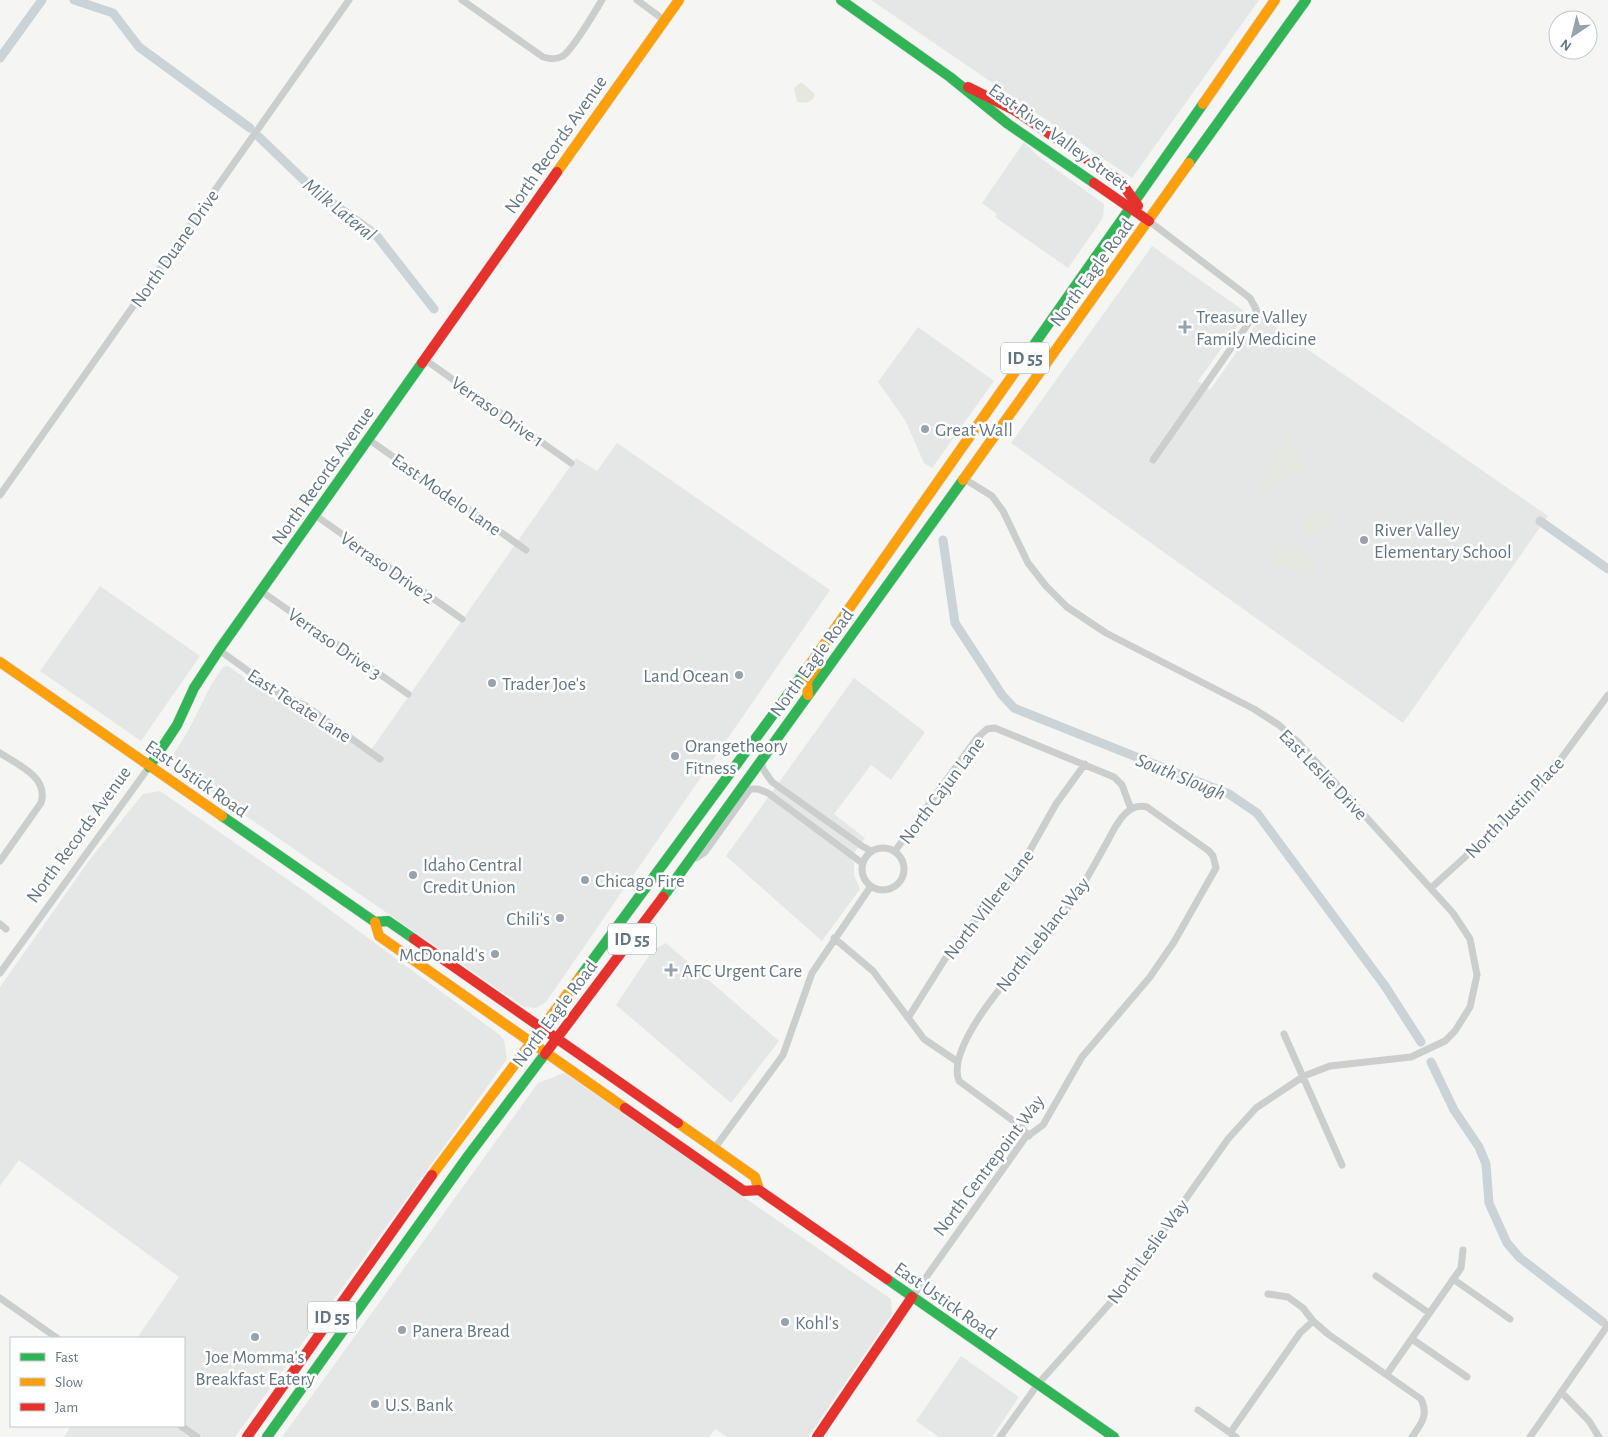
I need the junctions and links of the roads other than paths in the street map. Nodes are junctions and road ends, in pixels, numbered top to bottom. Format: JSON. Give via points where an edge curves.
{"nodes":[{"id":1,"x":349,"y":0,"type":"edge"},
{"id":2,"x":462,"y":0,"type":"edge"},
{"id":3,"x":602,"y":0,"type":"edge"},
{"id":4,"x":637,"y":0,"type":"edge"},
{"id":5,"x":679,"y":0,"type":"edge"},
{"id":6,"x":841,"y":0,"type":"edge"},
{"id":7,"x":1274,"y":0,"type":"edge"},
{"id":8,"x":1306,"y":0,"type":"edge"},
{"id":9,"x":664,"y":20,"type":"junction"},
{"id":10,"x":950,"y":77,"type":"junction"},
{"id":11,"x":1131,"y":204,"type":"junction"},
{"id":12,"x":1149,"y":221,"type":"junction"},
{"id":13,"x":424,"y":359,"type":"junction"},
{"id":14,"x":368,"y":439,"type":"junction"},
{"id":15,"x":1153,"y":460,"type":"dead end"},
{"id":16,"x":572,"y":463,"type":"dead end"},
{"id":17,"x":964,"y":478,"type":"junction"},
{"id":18,"x":0,"y":495,"type":"edge"},
{"id":19,"x":315,"y":515,"type":"junction"},
{"id":20,"x":526,"y":550,"type":"dead end"},
{"id":21,"x":868,"y":584,"type":"junction"},
{"id":22,"x":261,"y":591,"type":"junction"},
{"id":23,"x":462,"y":619,"type":"dead end"},
{"id":24,"x":219,"y":650,"type":"junction"},
{"id":25,"x":0,"y":662,"type":"edge"},
{"id":26,"x":408,"y":694,"type":"dead end"},
{"id":27,"x":787,"y":695,"type":"junction"},
{"id":28,"x":808,"y":695,"type":"junction"},
{"id":29,"x":1608,"y":695,"type":"edge"},
{"id":30,"x":0,"y":753,"type":"edge"},
{"id":31,"x":380,"y":759,"type":"dead end"},
{"id":32,"x":761,"y":759,"type":"junction"},
{"id":33,"x":1085,"y":764,"type":"junction"},
{"id":34,"x":149,"y":766,"type":"junction"},
{"id":35,"x":1131,"y":809,"type":"junction"},
{"id":36,"x":871,"y":851,"type":"junction"},
{"id":37,"x":896,"y":851,"type":"junction"},
{"id":38,"x":0,"y":861,"type":"edge"},
{"id":39,"x":862,"y":863,"type":"junction"},
{"id":40,"x":688,"y":864,"type":"junction"},
{"id":41,"x":871,"y":886,"type":"junction"},
{"id":42,"x":1431,"y":888,"type":"junction"},
{"id":43,"x":375,"y":922,"type":"junction"},
{"id":44,"x":834,"y":938,"type":"junction"},
{"id":45,"x":0,"y":974,"type":"edge"},
{"id":46,"x":908,"y":1018,"type":"junction"},
{"id":47,"x":541,"y":1027,"type":"junction"},
{"id":48,"x":1284,"y":1034,"type":"dead end"},
{"id":49,"x":557,"y":1038,"type":"junction"},
{"id":50,"x":530,"y":1042,"type":"junction"},
{"id":51,"x":546,"y":1053,"type":"junction"},
{"id":52,"x":1422,"y":1053,"type":"joint"},
{"id":53,"x":958,"y":1062,"type":"junction"},
{"id":54,"x":1304,"y":1076,"type":"junction"},
{"id":55,"x":1029,"y":1136,"type":"junction"},
{"id":56,"x":714,"y":1149,"type":"junction"},
{"id":57,"x":1342,"y":1165,"type":"dead end"},
{"id":58,"x":759,"y":1190,"type":"junction"},
{"id":59,"x":1463,"y":1250,"type":"dead end"},
{"id":60,"x":1376,"y":1276,"type":"dead end"},
{"id":61,"x":1453,"y":1279,"type":"junction"},
{"id":62,"x":1268,"y":1294,"type":"dead end"},
{"id":63,"x":912,"y":1297,"type":"junction"},
{"id":64,"x":0,"y":1298,"type":"edge"},
{"id":65,"x":1430,"y":1313,"type":"junction"},
{"id":66,"x":1510,"y":1319,"type":"dead end"},
{"id":67,"x":1313,"y":1321,"type":"junction"},
{"id":68,"x":1608,"y":1325,"type":"edge"},
{"id":69,"x":56,"y":1337,"type":"edge"},
{"id":70,"x":1412,"y":1339,"type":"junction"},
{"id":71,"x":308,"y":1354,"type":"junction"},
{"id":72,"x":1387,"y":1374,"type":"junction"},
{"id":73,"x":1467,"y":1377,"type":"dead end"},
{"id":74,"x":1038,"y":1384,"type":"junction"},
{"id":75,"x":1565,"y":1396,"type":"dead end"},
{"id":76,"x":1198,"y":1410,"type":"dead end"},
{"id":77,"x":182,"y":1427,"type":"edge"},
{"id":78,"x":1233,"y":1435,"type":"edge"},
{"id":79,"x":197,"y":1437,"type":"edge"},
{"id":80,"x":247,"y":1437,"type":"edge"},
{"id":81,"x":256,"y":1437,"type":"edge"},
{"id":82,"x":267,"y":1437,"type":"edge"},
{"id":83,"x":817,"y":1437,"type":"edge"},
{"id":84,"x":1000,"y":1437,"type":"edge"},
{"id":85,"x":1114,"y":1437,"type":"edge"},
{"id":86,"x":1412,"y":1437,"type":"edge"},
{"id":87,"x":1530,"y":1437,"type":"edge"},
{"id":88,"x":1599,"y":1437,"type":"edge"}],
"edges":[{"from":1,"to":18,"type":"street","name":"North Duane Drive"},
{"from":2,"to":3,"type":"street","via":[[543,57],[556,59],[567,52]]},
{"from":4,"to":9,"type":"street"},
{"from":5,"to":9,"type":"main road","name":"North Records Avenue"},
{"from":6,"to":10,"type":"main road","name":"East River Valley Street"},
{"from":7,"to":11,"type":"main road","name":"North Eagle Road","number":"ID 55"},
{"from":8,"to":12,"type":"main road","name":"North Eagle Road","number":"ID 55"},
{"from":9,"to":13,"type":"main road","name":"North Records Avenue"},
{"from":10,"to":11,"type":"main road","name":"East River Valley Street","via":[[1008,124]]},
{"from":10,"to":11,"type":"main road","name":"East River Valley Street","via":[[1022,115],[1121,182]]},
{"from":11,"to":12,"type":"main road","name":"East River Valley Street"},
{"from":11,"to":21,"type":"main road","name":"North Eagle Road","number":"ID 55"},
{"from":12,"to":15,"type":"street","name":"East River Valley Street","via":[[1250,298],[1257,311]]},
{"from":12,"to":17,"type":"main road","name":"North Eagle Road","number":"ID 55"},
{"from":13,"to":14,"type":"main road","name":"North Records Avenue"},
{"from":13,"to":16,"type":"street","name":"Verraso Drive 1"},
{"from":14,"to":19,"type":"main road","name":"North Records Avenue"},
{"from":14,"to":20,"type":"street","name":"East Modelo Lane"},
{"from":17,"to":28,"type":"main road","name":"North Eagle Road","number":"ID 55"},
{"from":17,"to":42,"type":"street","name":"East Leslie Drive","via":[[992,496],[1003,511],[1028,563],[1067,607],[1106,633],[1279,725]]},
{"from":19,"to":22,"type":"main road","name":"North Records Avenue"},
{"from":19,"to":23,"type":"street","name":"Verraso Drive 2"},
{"from":21,"to":27,"type":"main road","name":"North Eagle Road","number":"ID 55"},
{"from":21,"to":28,"type":"main road","via":[[869,596],[807,681]]},
{"from":22,"to":24,"type":"main road","name":"North Records Avenue"},
{"from":22,"to":26,"type":"street","name":"Verraso Drive 3"},
{"from":24,"to":31,"type":"street","name":"East Tecate Lane"},
{"from":24,"to":34,"type":"main road","name":"North Records Avenue","via":[[194,688],[177,725]]},
{"from":25,"to":34,"type":"main road","name":"East Ustick Road"},
{"from":27,"to":32,"type":"main road","via":[[792,704],[758,752]]},
{"from":27,"to":47,"type":"main road","name":"North Eagle Road","number":"ID 55"},
{"from":28,"to":32,"type":"main road","name":"North Eagle Road","number":"ID 55"},
{"from":29,"to":42,"type":"street","name":"North Justin Place","via":[[1549,775],[1509,817]]},
{"from":30,"to":38,"type":"street","via":[[35,777],[43,788],[41,803]]},
{"from":32,"to":36,"type":"street","via":[[763,769],[772,782]]},
{"from":32,"to":40,"type":"main road","name":"North Eagle Road","number":"ID 55"},
{"from":33,"to":35,"type":"street","via":[[1122,784]]},
{"from":33,"to":37,"type":"street","name":"North Cajun Lane","via":[[1016,735],[994,728],[987,730],[976,738]]},
{"from":33,"to":46,"type":"street","name":"North Villere Lane","via":[[1056,804],[1017,874],[945,959]]},
{"from":34,"to":43,"type":"main road","name":"East Ustick Road"},
{"from":34,"to":45,"type":"street","name":"North Records Avenue"},
{"from":35,"to":53,"type":"street","name":"North Leblanc Way","via":[[1119,820],[1068,906],[995,993],[975,1025]]},
{"from":35,"to":55,"type":"street","name":"North Centrepoint Way","via":[[1147,806],[1209,851],[1216,864],[1160,963],[1082,1057],[1054,1110]]},
{"from":36,"to":37,"type":"street","via":[[883,848]]},
{"from":36,"to":39,"type":"street"},
{"from":37,"to":41,"type":"street","via":[[905,868],[900,883],[888,890]]},
{"from":39,"to":40,"type":"street","via":[[775,798],[758,789],[750,789],[705,852]]},
{"from":39,"to":41,"type":"street","via":[[862,872]]},
{"from":40,"to":49,"type":"main road","name":"North Eagle Road","number":"ID 55"},
{"from":41,"to":44,"type":"street"},
{"from":42,"to":52,"type":"street","name":"East Leslie Drive","via":[[1470,939],[1477,975],[1470,1007],[1463,1021],[1445,1041]]},
{"from":43,"to":47,"type":"main road","name":"East Ustick Road","via":[[388,921]]},
{"from":43,"to":50,"type":"main road","name":"East Ustick Road","via":[[379,936]]},
{"from":44,"to":46,"type":"street","via":[[873,970]]},
{"from":44,"to":56,"type":"street","via":[[812,973],[783,1055]]},
{"from":46,"to":53,"type":"street","via":[[924,1040]]},
{"from":47,"to":49,"type":"main road","name":"East Ustick Road"},
{"from":47,"to":50,"type":"main road","name":"North Eagle Road","number":"ID 55"},
{"from":48,"to":54,"type":"street"},
{"from":49,"to":51,"type":"main road","name":"North Eagle Road","number":"ID 55"},
{"from":49,"to":56,"type":"main road","name":"East Ustick Road"},
{"from":50,"to":51,"type":"main road","name":"East Ustick Road"},
{"from":50,"to":71,"type":"main road","name":"North Eagle Road","number":"ID 55","via":[[370,1259]]},
{"from":51,"to":58,"type":"main road","name":"East Ustick Road","via":[[744,1191]]},
{"from":51,"to":82,"type":"main road","name":"North Eagle Road","number":"ID 55","via":[[385,1270]]},
{"from":52,"to":54,"type":"street","name":"North Leslie Way","via":[[1330,1066]]},
{"from":53,"to":55,"type":"street","via":[[955,1070],[959,1081]]},
{"from":54,"to":57,"type":"street"},
{"from":54,"to":74,"type":"street","name":"North Leslie Way","via":[[1256,1108],[1228,1139],[1120,1292]]},
{"from":55,"to":63,"type":"street","name":"North Centrepoint Way"},
{"from":56,"to":58,"type":"main road","name":"East Ustick Road","via":[[755,1177]]},
{"from":58,"to":63,"type":"main road","name":"East Ustick Road"},
{"from":59,"to":61,"type":"street","via":[[1461,1268]]},
{"from":60,"to":65,"type":"street"},
{"from":61,"to":65,"type":"street"},
{"from":61,"to":66,"type":"street"},
{"from":62,"to":67,"type":"street","via":[[1288,1297]]},
{"from":63,"to":74,"type":"main road","name":"East Ustick Road"},
{"from":63,"to":83,"type":"main road","name":"North Centrepoint Way"},
{"from":64,"to":69,"type":"street"},
{"from":65,"to":70,"type":"street"},
{"from":67,"to":72,"type":"street"},
{"from":67,"to":78,"type":"street","via":[[1300,1333]]},
{"from":68,"to":87,"type":"street"},
{"from":70,"to":72,"type":"street"},
{"from":70,"to":73,"type":"street"},
{"from":71,"to":80,"type":"main road","name":"North Eagle Road","number":"ID 55"},
{"from":71,"to":81,"type":"main road","via":[[297,1378]]},
{"from":72,"to":86,"type":"street","via":[[1415,1394],[1425,1407],[1425,1415]]},
{"from":74,"to":84,"type":"street","name":"North Leslie Way"},
{"from":74,"to":85,"type":"main road","name":"East Ustick Road"},
{"from":75,"to":88,"type":"street","via":[[1589,1420]]},
{"from":76,"to":78,"type":"street"},
{"from":77,"to":79,"type":"street"}]}
